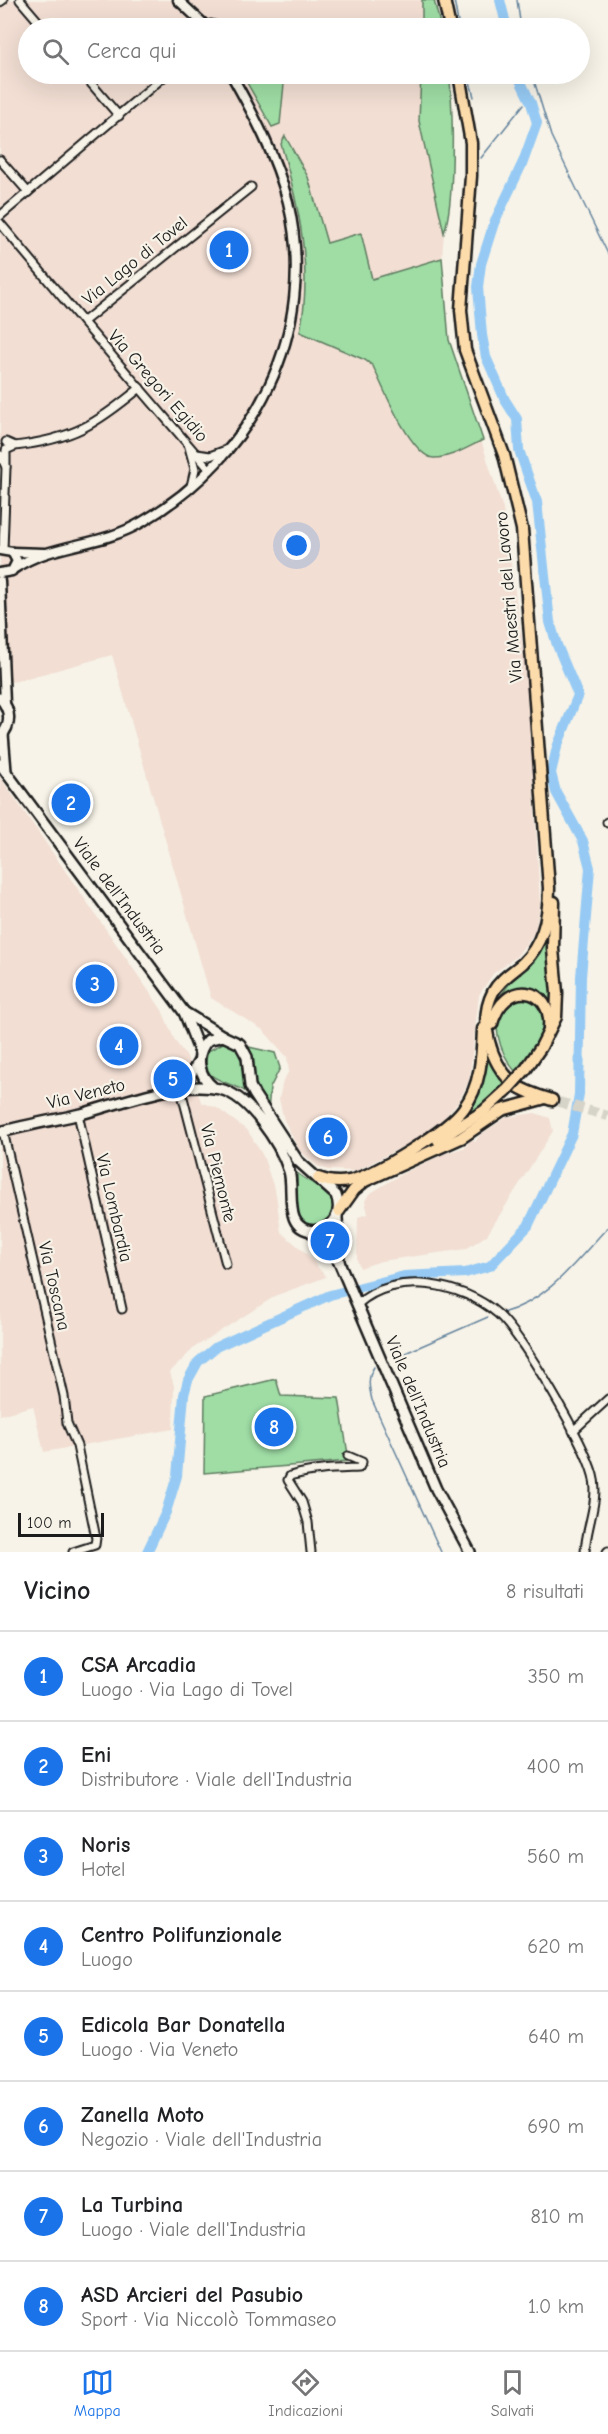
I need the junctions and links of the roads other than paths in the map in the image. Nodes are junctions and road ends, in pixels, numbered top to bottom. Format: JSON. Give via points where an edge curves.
{"nodes":[{"id":1,"x":20,"y":0,"type":"edge"},
{"id":2,"x":178,"y":0,"type":"edge"},
{"id":3,"x":444,"y":0,"type":"edge"},
{"id":4,"x":35,"y":18,"type":"edge"},
{"id":5,"x":195,"y":18,"type":"edge"},
{"id":6,"x":448,"y":18,"type":"edge"},
{"id":7,"x":91,"y":84,"type":"edge"},
{"id":8,"x":155,"y":84,"type":"edge"},
{"id":9,"x":236,"y":84,"type":"edge"},
{"id":10,"x":461,"y":84,"type":"edge"},
{"id":11,"x":118,"y":116,"type":"junction"},
{"id":12,"x":0,"y":160,"type":"edge"},
{"id":13,"x":250,"y":187,"type":"dead end"},
{"id":14,"x":28,"y":192,"type":"junction"},
{"id":15,"x":0,"y":216,"type":"edge"},
{"id":16,"x":0,"y":223,"type":"edge"},
{"id":17,"x":83,"y":322,"type":"junction"},
{"id":18,"x":140,"y":388,"type":"junction"},
{"id":19,"x":187,"y":442,"type":"junction"},
{"id":20,"x":2,"y":448,"type":"edge"},
{"id":21,"x":228,"y":450,"type":"junction"},
{"id":22,"x":197,"y":454,"type":"junction"},
{"id":23,"x":210,"y":470,"type":"junction"},
{"id":24,"x":189,"y":489,"type":"junction"},
{"id":25,"x":5,"y":551,"type":"edge"},
{"id":26,"x":47,"y":553,"type":"junction"},
{"id":27,"x":8,"y":571,"type":"edge"},
{"id":28,"x":0,"y":581,"type":"edge"},
{"id":29,"x":3,"y":593,"type":"junction"},
{"id":30,"x":1,"y":670,"type":"edge"},
{"id":31,"x":2,"y":700,"type":"edge"},
{"id":32,"x":2,"y":735,"type":"edge"},
{"id":33,"x":3,"y":767,"type":"edge"},
{"id":34,"x":544,"y":828,"type":"junction"},
{"id":35,"x":512,"y":972,"type":"junction"},
{"id":36,"x":493,"y":992,"type":"junction"},
{"id":37,"x":184,"y":1012,"type":"junction"},
{"id":38,"x":492,"y":1024,"type":"junction"},
{"id":39,"x":549,"y":1034,"type":"junction"},
{"id":40,"x":223,"y":1036,"type":"junction"},
{"id":41,"x":200,"y":1057,"type":"junction"},
{"id":42,"x":214,"y":1088,"type":"junction"},
{"id":43,"x":181,"y":1089,"type":"junction"},
{"id":44,"x":552,"y":1100,"type":"junction"},
{"id":45,"x":78,"y":1114,"type":"junction"},
{"id":46,"x":2,"y":1132,"type":"edge"},
{"id":47,"x":318,"y":1178,"type":"junction"},
{"id":48,"x":364,"y":1179,"type":"junction"},
{"id":49,"x":338,"y":1214,"type":"junction"},
{"id":50,"x":310,"y":1231,"type":"junction"},
{"id":51,"x":339,"y":1262,"type":"junction"},
{"id":52,"x":226,"y":1264,"type":"dead end"},
{"id":53,"x":357,"y":1301,"type":"junction"},
{"id":54,"x":122,"y":1309,"type":"dead end"},
{"id":55,"x":608,"y":1399,"type":"edge"},
{"id":56,"x":573,"y":1431,"type":"junction"},
{"id":57,"x":348,"y":1456,"type":"dead end"},
{"id":58,"x":73,"y":1552,"type":"edge"},
{"id":59,"x":311,"y":1552,"type":"edge"},
{"id":60,"x":470,"y":1552,"type":"edge"},
{"id":61,"x":585,"y":1552,"type":"edge"}],
"edges":[{"from":1,"to":4,"type":"street"},
{"from":2,"to":5,"type":"street"},
{"from":3,"to":6,"type":"highway"},
{"from":7,"to":11,"type":"street"},
{"from":8,"to":11,"type":"street"},
{"from":9,"to":21,"type":"street","via":[[268,142],[288,202],[294,284],[290,327],[268,391],[254,417]]},
{"from":10,"to":34,"type":"highway","name":"Via Maestri del Lavoro","via":[[471,143],[462,330],[471,369],[504,455],[522,530]]},
{"from":11,"to":14,"type":"street"},
{"from":12,"to":14,"type":"street"},
{"from":13,"to":17,"type":"street","name":"Via Lago di Tovel"},
{"from":14,"to":15,"type":"street"},
{"from":16,"to":17,"type":"street","name":"Via Lago di Tovel"},
{"from":17,"to":18,"type":"street","name":"Via Gregori Egidio"},
{"from":18,"to":19,"type":"street","name":"Via Gregori Egidio"},
{"from":18,"to":20,"type":"street","via":[[111,412],[75,433]]},
{"from":19,"to":22,"type":"street","name":"Via Gregori Egidio"},
{"from":19,"to":24,"type":"street","via":[[195,469]]},
{"from":20,"to":25,"type":"street","via":[[6,467]]},
{"from":21,"to":22,"type":"street","via":[[210,456]]},
{"from":21,"to":23,"type":"street"},
{"from":22,"to":23,"type":"street","name":"Via Gregori Egidio"},
{"from":23,"to":24,"type":"street"},
{"from":24,"to":26,"type":"street","via":[[158,513],[120,534]]},
{"from":25,"to":26,"type":"street"},
{"from":25,"to":27,"type":"street","via":[[16,558]]},
{"from":26,"to":27,"type":"street"},
{"from":27,"to":29,"type":"street"},
{"from":28,"to":29,"type":"street"},
{"from":29,"to":30,"type":"street"},
{"from":30,"to":31,"type":"street"},
{"from":31,"to":32,"type":"main road","name":"Viale dell'Industria","via":[[9,722]]},
{"from":32,"to":33,"type":"main road","name":"Viale dell'Industria"},
{"from":33,"to":37,"type":"main road","name":"Viale dell'Industria"},
{"from":34,"to":35,"type":"highway","name":"Via Maestri del Lavoro","via":[[547,918],[538,944]]},
{"from":34,"to":39,"type":"highway","via":[[555,904],[553,958],[558,1004]]},
{"from":35,"to":36,"type":"highway"},
{"from":35,"to":38,"type":"highway","via":[[495,1000]]},
{"from":36,"to":44,"type":"highway","via":[[487,1027],[496,1059],[514,1084]]},
{"from":36,"to":48,"type":"highway","via":[[483,1018],[479,1073],[465,1107],[442,1130]]},
{"from":37,"to":40,"type":"main road","name":"Viale dell'Industria"},
{"from":37,"to":41,"type":"main road","name":"Viale dell'Industria"},
{"from":38,"to":39,"type":"highway","via":[[507,997],[528,993],[544,1004],[549,1015]]},
{"from":38,"to":44,"type":"highway","via":[[504,1064],[524,1084]]},
{"from":39,"to":48,"type":"highway","bridge":true,"via":[[526,1069],[484,1111]]},
{"from":40,"to":41,"type":"main road","via":[[208,1040]]},
{"from":40,"to":47,"type":"main road","name":"Viale dell'Industria","via":[[237,1041],[242,1048],[254,1094],[295,1158]]},
{"from":41,"to":42,"type":"main road","name":"Viale dell'Industria","via":[[204,1077]]},
{"from":41,"to":43,"type":"main road"},
{"from":42,"to":43,"type":"main road","name":"Via Veneto"},
{"from":42,"to":50,"type":"main road","name":"Viale dell'Industria","via":[[241,1099],[264,1126],[289,1172],[293,1214],[300,1226]]},
{"from":43,"to":45,"type":"main road","name":"Via Veneto"},
{"from":43,"to":52,"type":"street","name":"Via Piemonte"},
{"from":44,"to":48,"type":"highway","via":[[516,1104],[501,1110],[461,1138]]},
{"from":45,"to":46,"type":"main road","name":"Via Veneto"},
{"from":45,"to":54,"type":"street","name":"Via Lombardia"},
{"from":46,"to":58,"type":"street","name":"Via Toscana","via":[[96,1538],[95,1545]]},
{"from":47,"to":48,"type":"highway","via":[[340,1182]]},
{"from":47,"to":49,"type":"main road","name":"Viale dell'Industria","via":[[336,1195]]},
{"from":48,"to":49,"type":"highway"},
{"from":49,"to":50,"type":"main road","via":[[323,1229]]},
{"from":49,"to":51,"type":"main road","name":"Viale dell'Industria"},
{"from":50,"to":51,"type":"main road","name":"Viale dell'Industria"},
{"from":51,"to":53,"type":"main road","name":"Viale dell'Industria"},
{"from":53,"to":56,"type":"street","via":[[387,1289],[415,1284],[451,1289],[482,1303],[517,1335]]},
{"from":53,"to":60,"type":"main road","name":"Viale dell'Industria","via":[[438,1494]]},
{"from":55,"to":56,"type":"street"},
{"from":56,"to":61,"type":"street","via":[[594,1480]]},
{"from":57,"to":59,"type":"street","via":[[362,1462],[359,1468],[300,1473],[288,1480],[302,1502]]}]}
